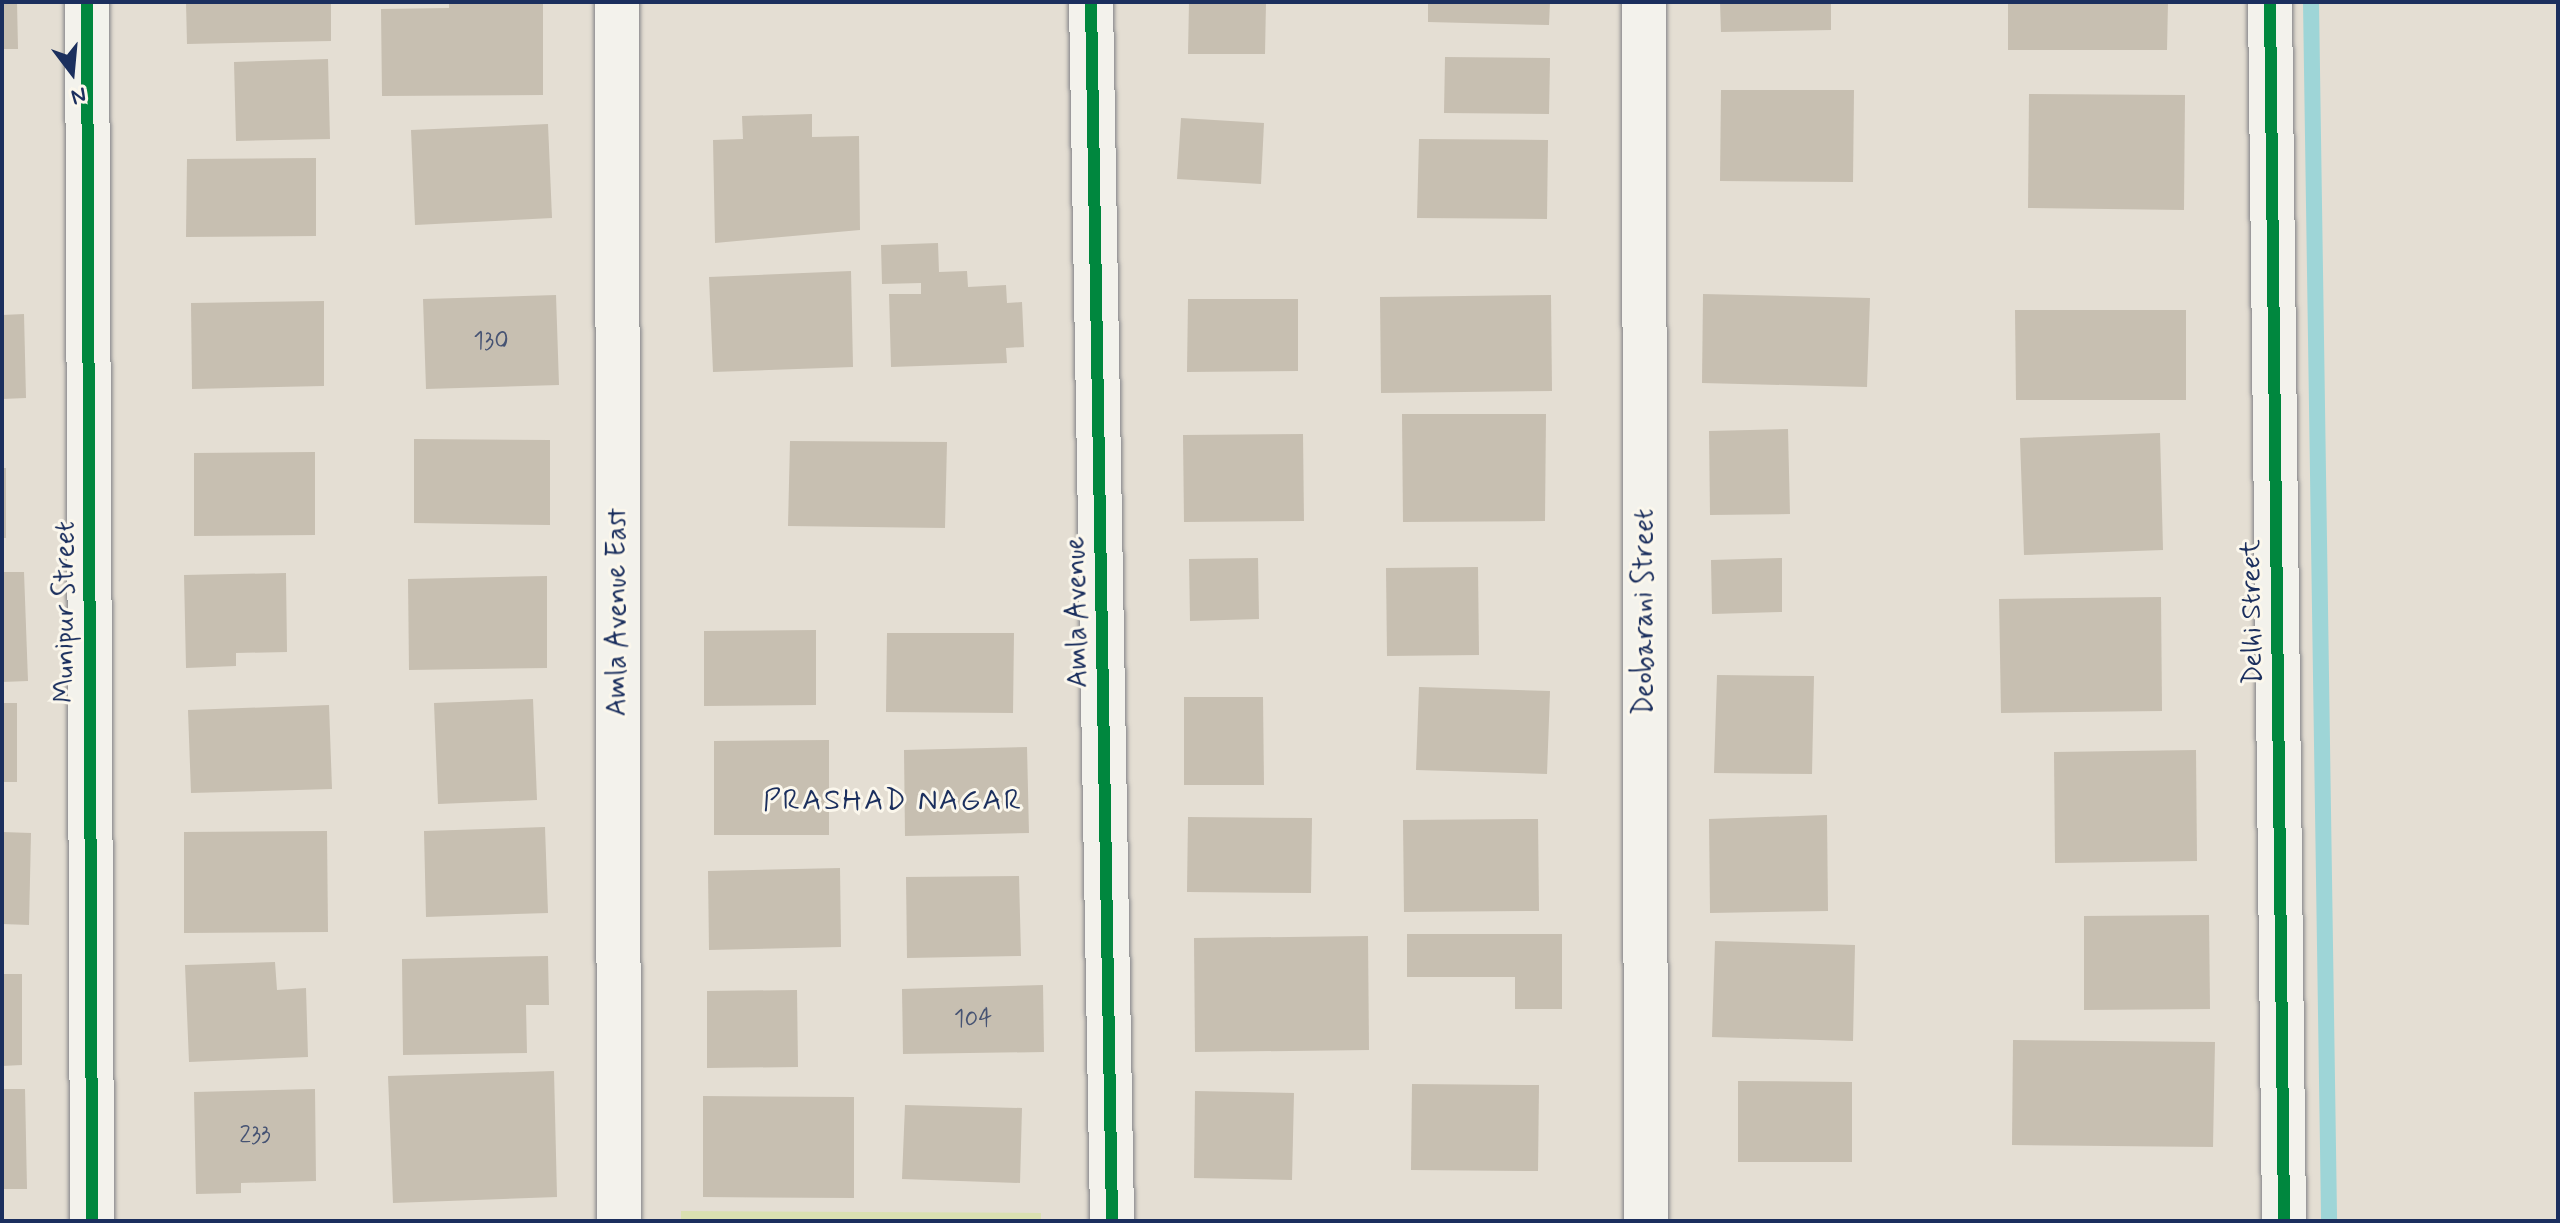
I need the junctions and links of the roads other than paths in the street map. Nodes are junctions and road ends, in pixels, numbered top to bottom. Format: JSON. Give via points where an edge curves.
{"nodes":[{"id":1,"x":87,"y":2,"type":"edge"},
{"id":2,"x":617,"y":2,"type":"edge"},
{"id":3,"x":1091,"y":2,"type":"edge"},
{"id":4,"x":1644,"y":2,"type":"edge"},
{"id":5,"x":2270,"y":2,"type":"edge"},
{"id":6,"x":92,"y":1221,"type":"edge"},
{"id":7,"x":619,"y":1221,"type":"edge"},
{"id":8,"x":1112,"y":1221,"type":"edge"},
{"id":9,"x":1646,"y":1221,"type":"edge"},
{"id":10,"x":2284,"y":1221,"type":"edge"}],
"edges":[{"from":1,"to":6,"type":"street","name":"Munipur Street"},
{"from":2,"to":7,"type":"street","name":"Amla Avenue East"},
{"from":3,"to":8,"type":"street","name":"Amla Avenue"},
{"from":4,"to":9,"type":"street","name":"Deobarani Street"},
{"from":5,"to":10,"type":"street","name":"Delhi Street"}]}
